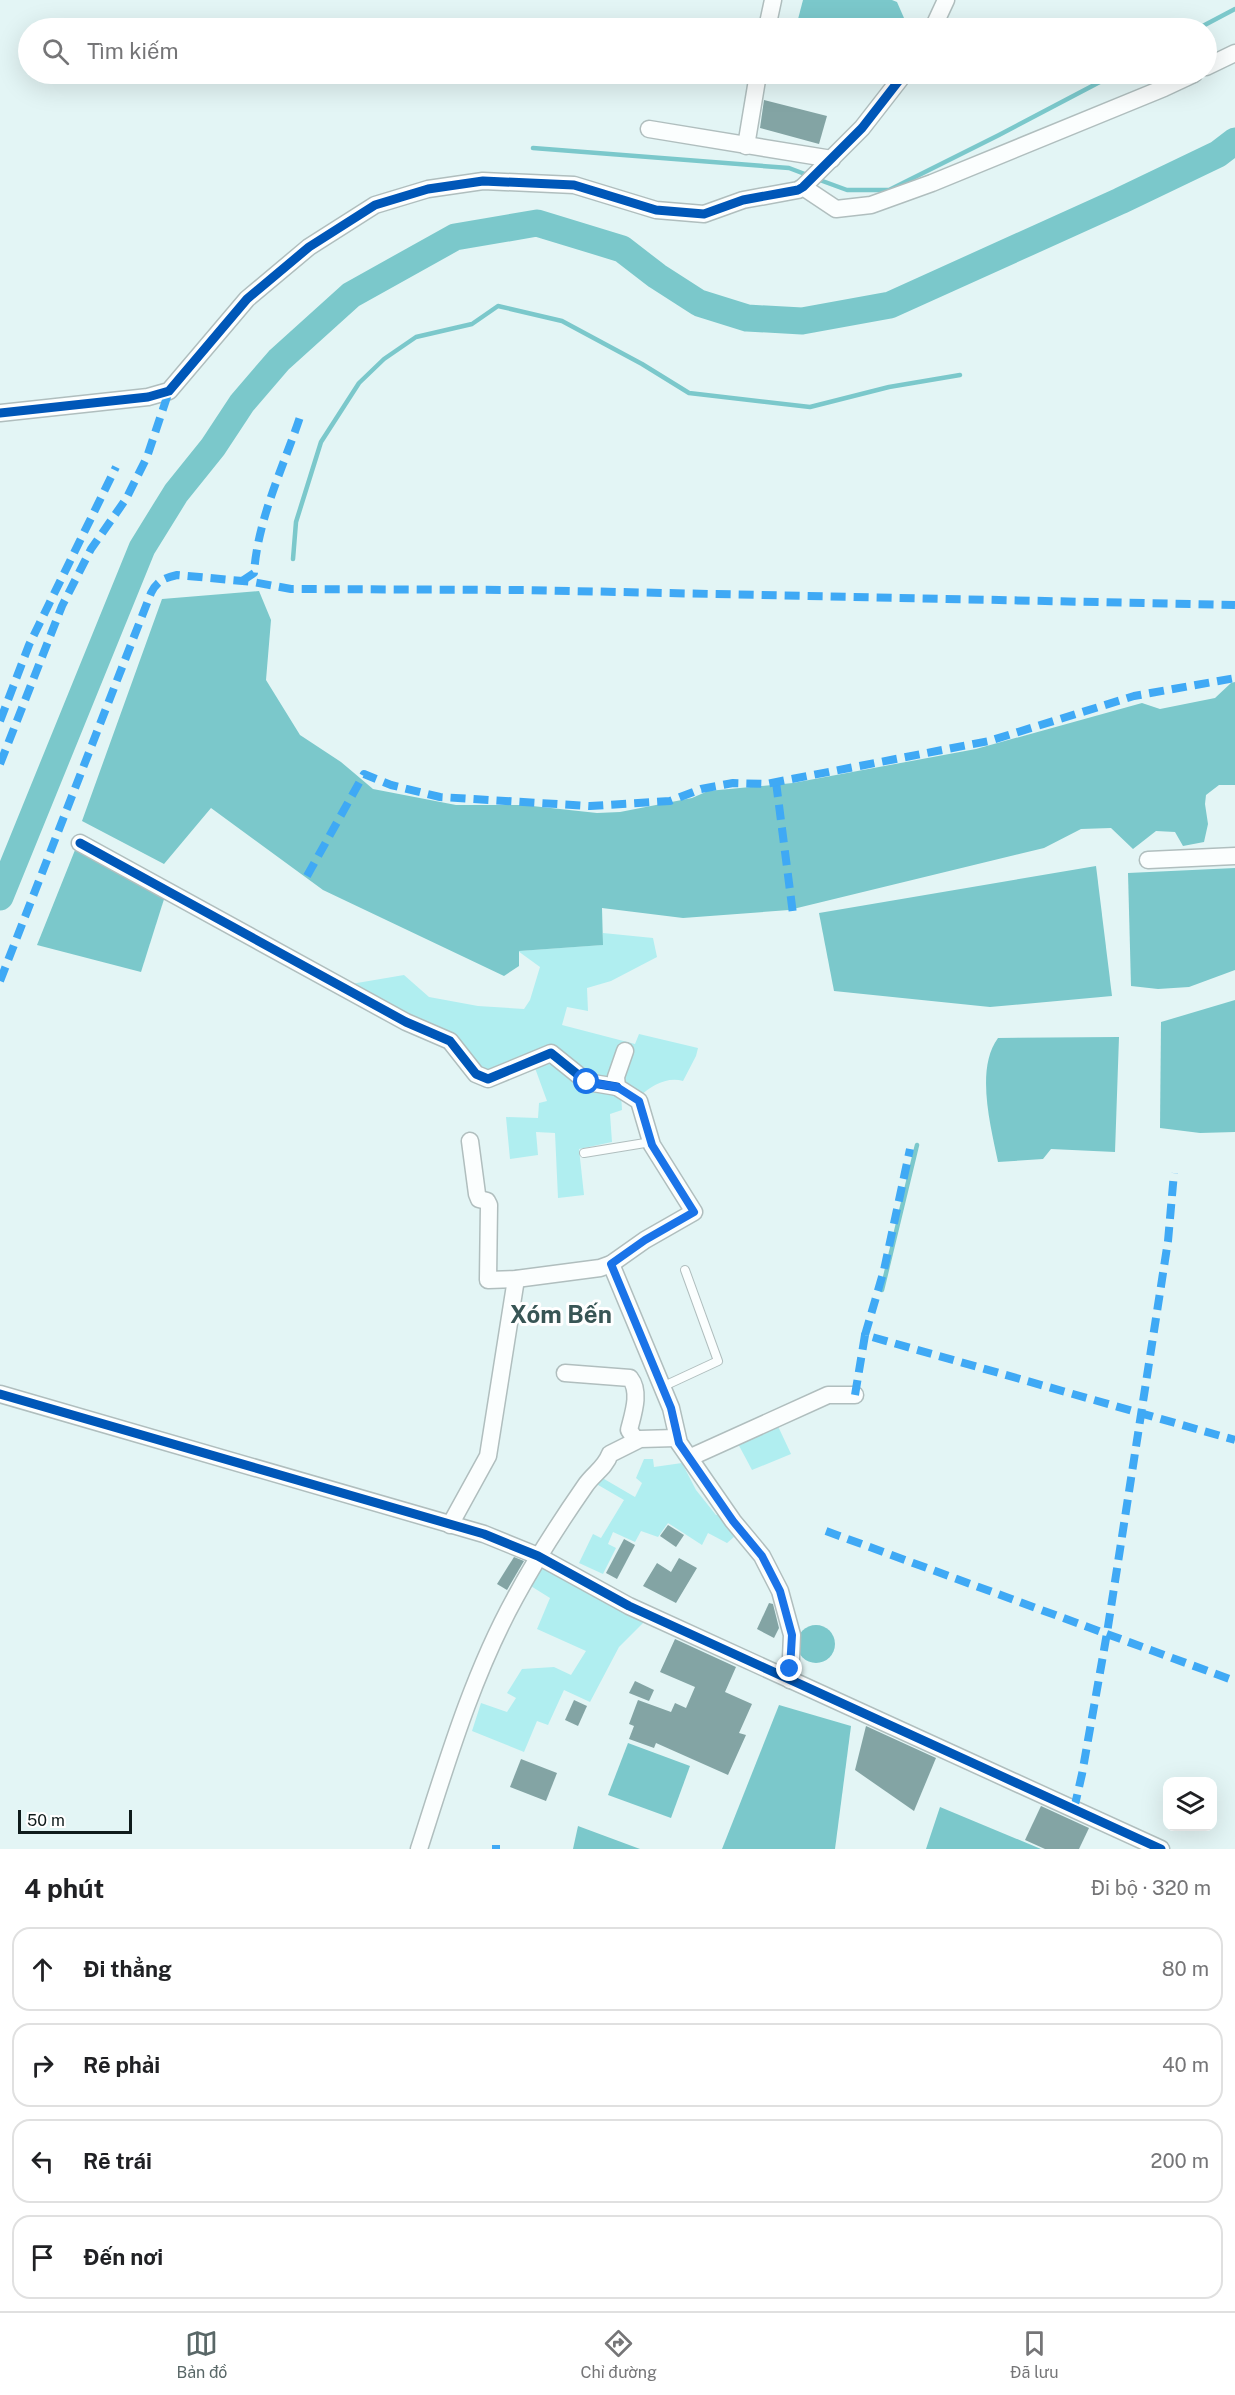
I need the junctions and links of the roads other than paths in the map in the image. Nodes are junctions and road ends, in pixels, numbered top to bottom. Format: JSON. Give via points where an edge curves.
{"nodes":[{"id":1,"x":773,"y":0,"type":"edge"},
{"id":2,"x":946,"y":0,"type":"edge"},
{"id":3,"x":769,"y":18,"type":"edge"},
{"id":4,"x":938,"y":18,"type":"edge"},
{"id":5,"x":1235,"y":53,"type":"edge"},
{"id":6,"x":1217,"y":62,"type":"edge"},
{"id":7,"x":756,"y":84,"type":"edge"},
{"id":8,"x":896,"y":84,"type":"edge"},
{"id":9,"x":1173,"y":84,"type":"edge"},
{"id":10,"x":649,"y":129,"type":"dead end"},
{"id":11,"x":746,"y":147,"type":"junction"},
{"id":12,"x":832,"y":159,"type":"junction"},
{"id":13,"x":809,"y":182,"type":"junction"},
{"id":14,"x":0,"y":413,"type":"edge"},
{"id":15,"x":80,"y":843,"type":"dead end"},
{"id":16,"x":1235,"y":856,"type":"edge"},
{"id":17,"x":1148,"y":860,"type":"dead end"},
{"id":18,"x":625,"y":1051,"type":"dead end"},
{"id":19,"x":617,"y":1087,"type":"junction"},
{"id":20,"x":470,"y":1141,"type":"dead end"},
{"id":21,"x":651,"y":1142,"type":"junction"},
{"id":22,"x":584,"y":1154,"type":"dead end"},
{"id":23,"x":611,"y":1264,"type":"junction"},
{"id":24,"x":685,"y":1270,"type":"dead end"},
{"id":25,"x":516,"y":1279,"type":"junction"},
{"id":26,"x":565,"y":1373,"type":"dead end"},
{"id":27,"x":662,"y":1387,"type":"junction"},
{"id":28,"x":0,"y":1394,"type":"edge"},
{"id":29,"x":855,"y":1395,"type":"dead end"},
{"id":30,"x":676,"y":1438,"type":"junction"},
{"id":31,"x":636,"y":1440,"type":"junction"},
{"id":32,"x":691,"y":1457,"type":"junction"},
{"id":33,"x":450,"y":1524,"type":"junction"},
{"id":34,"x":538,"y":1556,"type":"junction"},
{"id":35,"x":790,"y":1680,"type":"junction"},
{"id":36,"x":419,"y":1849,"type":"edge"},
{"id":37,"x":1161,"y":1849,"type":"edge"}],
"edges":[{"from":1,"to":3,"type":"street"},
{"from":2,"to":4,"type":"street"},
{"from":5,"to":6,"type":"street"},
{"from":7,"to":11,"type":"street"},
{"from":8,"to":12,"type":"street"},
{"from":9,"to":13,"type":"street","via":[[871,205],[836,209]]},
{"from":10,"to":11,"type":"street"},
{"from":11,"to":12,"type":"street"},
{"from":12,"to":13,"type":"street"},
{"from":13,"to":14,"type":"street","via":[[798,190],[743,200],[704,214],[656,210],[574,185],[483,181],[428,189],[375,205],[309,247],[247,299],[169,391],[148,397]]},
{"from":15,"to":19,"type":"street","via":[[406,1022],[450,1041],[476,1074],[488,1079],[551,1053],[587,1082]]},
{"from":16,"to":17,"type":"street"},
{"from":18,"to":19,"type":"street","via":[[616,1077]]},
{"from":19,"to":21,"type":"street","via":[[639,1101]]},
{"from":20,"to":25,"type":"street","via":[[477,1194],[489,1205],[488,1280]]},
{"from":21,"to":22,"type":"lane"},
{"from":21,"to":23,"type":"street","via":[[694,1212]]},
{"from":23,"to":25,"type":"street"},
{"from":23,"to":27,"type":"street"},
{"from":24,"to":27,"type":"lane","via":[[718,1361]]},
{"from":25,"to":33,"type":"street","via":[[489,1456]]},
{"from":26,"to":31,"type":"street","via":[[630,1378],[635,1383],[636,1399],[629,1430]]},
{"from":27,"to":30,"type":"street","via":[[671,1408]]},
{"from":28,"to":33,"type":"street"},
{"from":29,"to":32,"type":"street","via":[[828,1395]]},
{"from":30,"to":31,"type":"street"},
{"from":30,"to":32,"type":"street"},
{"from":31,"to":34,"type":"street","via":[[610,1454]]},
{"from":32,"to":35,"type":"street","via":[[733,1521],[762,1556],[780,1591],[792,1635]]},
{"from":33,"to":34,"type":"street"},
{"from":34,"to":35,"type":"street","via":[[629,1606]]},
{"from":34,"to":36,"type":"street","via":[[491,1645]]},
{"from":35,"to":37,"type":"street"}]}
